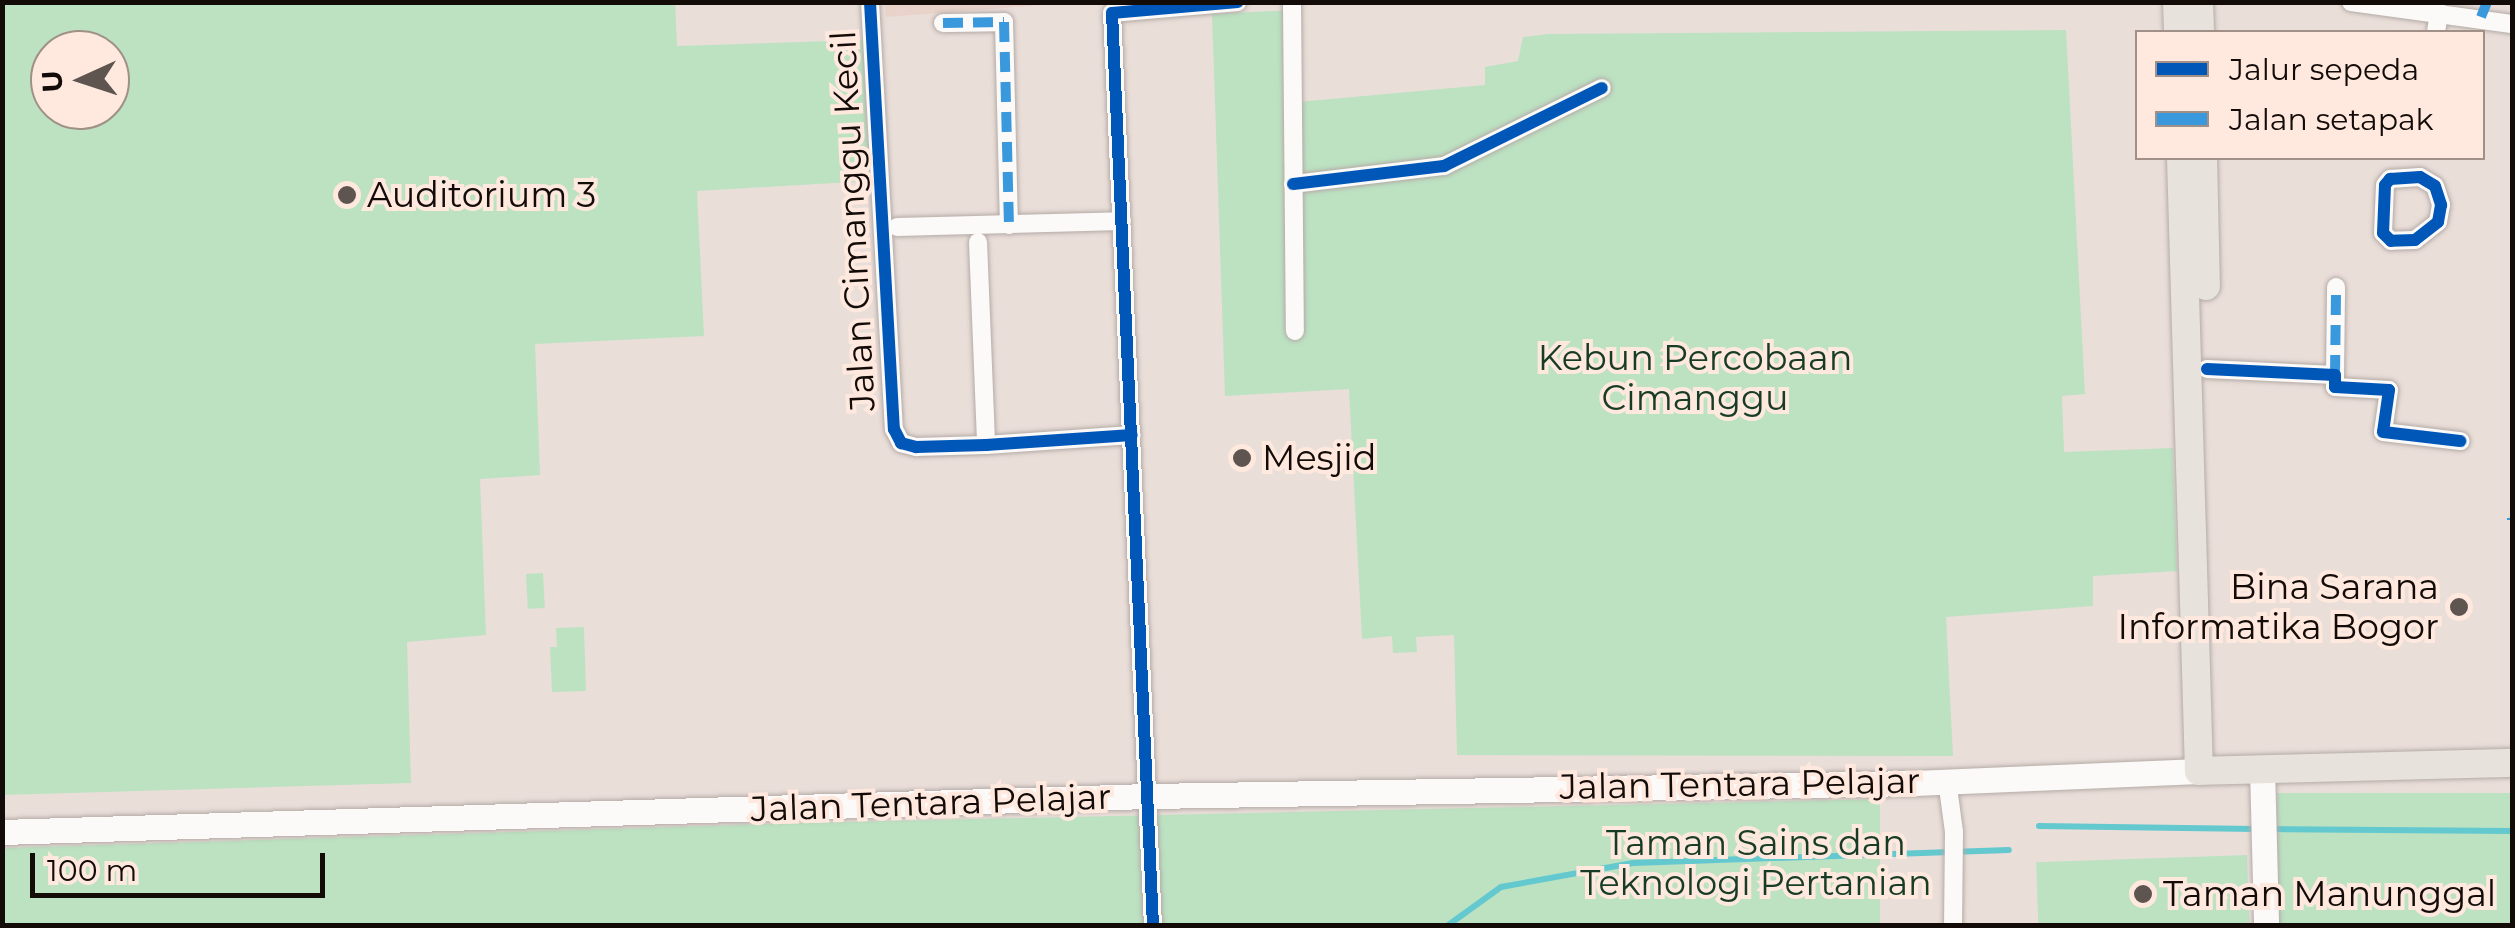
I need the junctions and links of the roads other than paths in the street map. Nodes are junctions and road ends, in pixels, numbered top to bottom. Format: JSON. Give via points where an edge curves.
{"nodes":[{"id":1,"x":870,"y":2,"type":"edge"},
{"id":2,"x":1238,"y":2,"type":"edge"},
{"id":3,"x":1292,"y":2,"type":"edge"},
{"id":4,"x":2177,"y":2,"type":"edge"},
{"id":5,"x":2199,"y":2,"type":"edge"},
{"id":6,"x":2351,"y":2,"type":"edge"},
{"id":7,"x":2484,"y":10,"type":"edge"},
{"id":8,"x":2439,"y":12,"type":"junction"},
{"id":9,"x":943,"y":23,"type":"dead end"},
{"id":10,"x":2512,"y":24,"type":"edge"},
{"id":11,"x":2178,"y":30,"type":"edge"},
{"id":12,"x":2200,"y":30,"type":"edge"},
{"id":13,"x":2436,"y":30,"type":"edge"},
{"id":14,"x":1602,"y":88,"type":"dead end"},
{"id":15,"x":2181,"y":160,"type":"edge"},
{"id":16,"x":2202,"y":160,"type":"edge"},
{"id":17,"x":2421,"y":160,"type":"edge"},
{"id":18,"x":2420,"y":178,"type":"dead end"},
{"id":19,"x":1293,"y":184,"type":"junction"},
{"id":20,"x":1122,"y":221,"type":"junction"},
{"id":21,"x":1010,"y":225,"type":"junction"},
{"id":22,"x":898,"y":227,"type":"dead end"},
{"id":23,"x":978,"y":242,"type":"dead end"},
{"id":24,"x":2336,"y":288,"type":"dead end"},
{"id":25,"x":1295,"y":330,"type":"dead end"},
{"id":26,"x":2208,"y":369,"type":"junction"},
{"id":27,"x":2335,"y":375,"type":"junction"},
{"id":28,"x":1132,"y":435,"type":"junction"},
{"id":29,"x":2460,"y":440,"type":"dead end"},
{"id":30,"x":986,"y":446,"type":"junction"},
{"id":31,"x":2202,"y":578,"type":"junction"},
{"id":32,"x":2512,"y":763,"type":"edge"},
{"id":33,"x":2262,"y":768,"type":"junction"},
{"id":34,"x":2206,"y":770,"type":"junction"},
{"id":35,"x":1948,"y":780,"type":"junction"},
{"id":36,"x":1150,"y":796,"type":"junction"},
{"id":37,"x":5,"y":832,"type":"edge"},
{"id":38,"x":1153,"y":926,"type":"edge"},
{"id":39,"x":1953,"y":926,"type":"edge"},
{"id":40,"x":2266,"y":926,"type":"edge"}],
"edges":[{"from":1,"to":30,"type":"street","name":"Jalan Cimanggu Kecil","via":[[894,428],[916,448]]},
{"from":2,"to":20,"type":"street","via":[[1112,13]]},
{"from":3,"to":19,"type":"street"},
{"from":4,"to":11,"type":"main road"},
{"from":5,"to":12,"type":"main road"},
{"from":6,"to":8,"type":"street"},
{"from":7,"to":8,"type":"street"},
{"from":7,"to":10,"type":"street"},
{"from":8,"to":13,"type":"street"},
{"from":9,"to":21,"type":"street","via":[[1004,22]]},
{"from":14,"to":19,"type":"street","via":[[1444,166]]},
{"from":15,"to":31,"type":"main road"},
{"from":16,"to":26,"type":"main road"},
{"from":17,"to":18,"type":"street"},
{"from":19,"to":25,"type":"street"},
{"from":20,"to":21,"type":"street"},
{"from":20,"to":28,"type":"street"},
{"from":21,"to":22,"type":"street"},
{"from":23,"to":30,"type":"street"},
{"from":24,"to":27,"type":"street"},
{"from":26,"to":27,"type":"street"},
{"from":26,"to":31,"type":"main road"},
{"from":27,"to":29,"type":"street","via":[[2334,386],[2389,390],[2383,432]]},
{"from":28,"to":30,"type":"street","name":"Jalan Cimanggu Kecil"},
{"from":28,"to":36,"type":"street"},
{"from":31,"to":34,"type":"main road"},
{"from":32,"to":33,"type":"main road"},
{"from":33,"to":34,"type":"main road"},
{"from":33,"to":40,"type":"main road"},
{"from":34,"to":35,"type":"main road","name":"Jalan Tentara Pelajar"},
{"from":35,"to":36,"type":"main road","name":"Jalan Tentara Pelajar"},
{"from":35,"to":39,"type":"street"},
{"from":36,"to":37,"type":"main road","name":"Jalan Tentara Pelajar"},
{"from":36,"to":38,"type":"street"}]}
